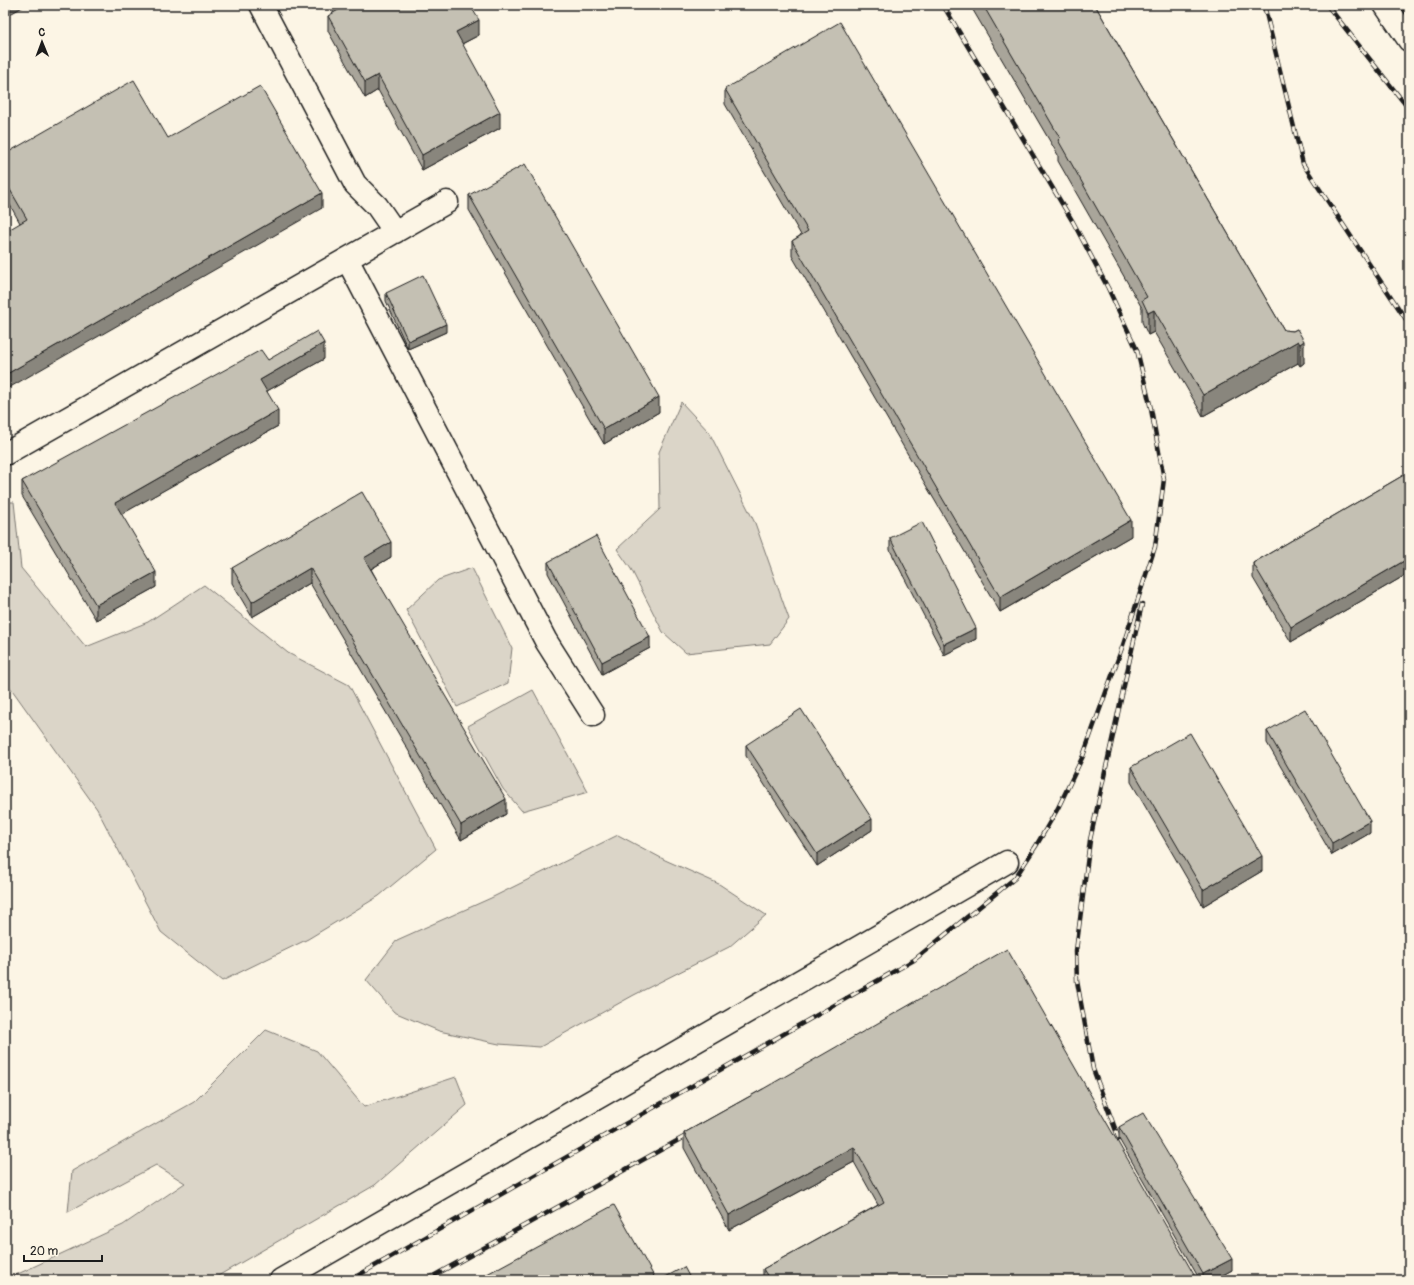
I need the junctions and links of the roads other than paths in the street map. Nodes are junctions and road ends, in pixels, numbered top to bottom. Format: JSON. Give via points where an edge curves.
{"nodes":[{"id":1,"x":261,"y":5,"type":"edge"},
{"id":2,"x":1385,"y":5,"type":"edge"},
{"id":3,"x":1409,"y":40,"type":"edge"},
{"id":4,"x":447,"y":202,"type":"dead end"},
{"id":5,"x":394,"y":232,"type":"junction"},
{"id":6,"x":347,"y":259,"type":"junction"},
{"id":7,"x":5,"y":454,"type":"edge"},
{"id":8,"x":593,"y":715,"type":"dead end"},
{"id":9,"x":1007,"y":862,"type":"dead end"},
{"id":10,"x":281,"y":1280,"type":"edge"}],
"edges":[{"from":1,"to":5,"type":"street","via":[[355,184],[377,206]]},
{"from":2,"to":3,"type":"street"},
{"from":4,"to":5,"type":"street"},
{"from":5,"to":6,"type":"street"},
{"from":6,"to":7,"type":"street"},
{"from":6,"to":8,"type":"street","via":[[546,641]]},
{"from":9,"to":10,"type":"street"}]}
